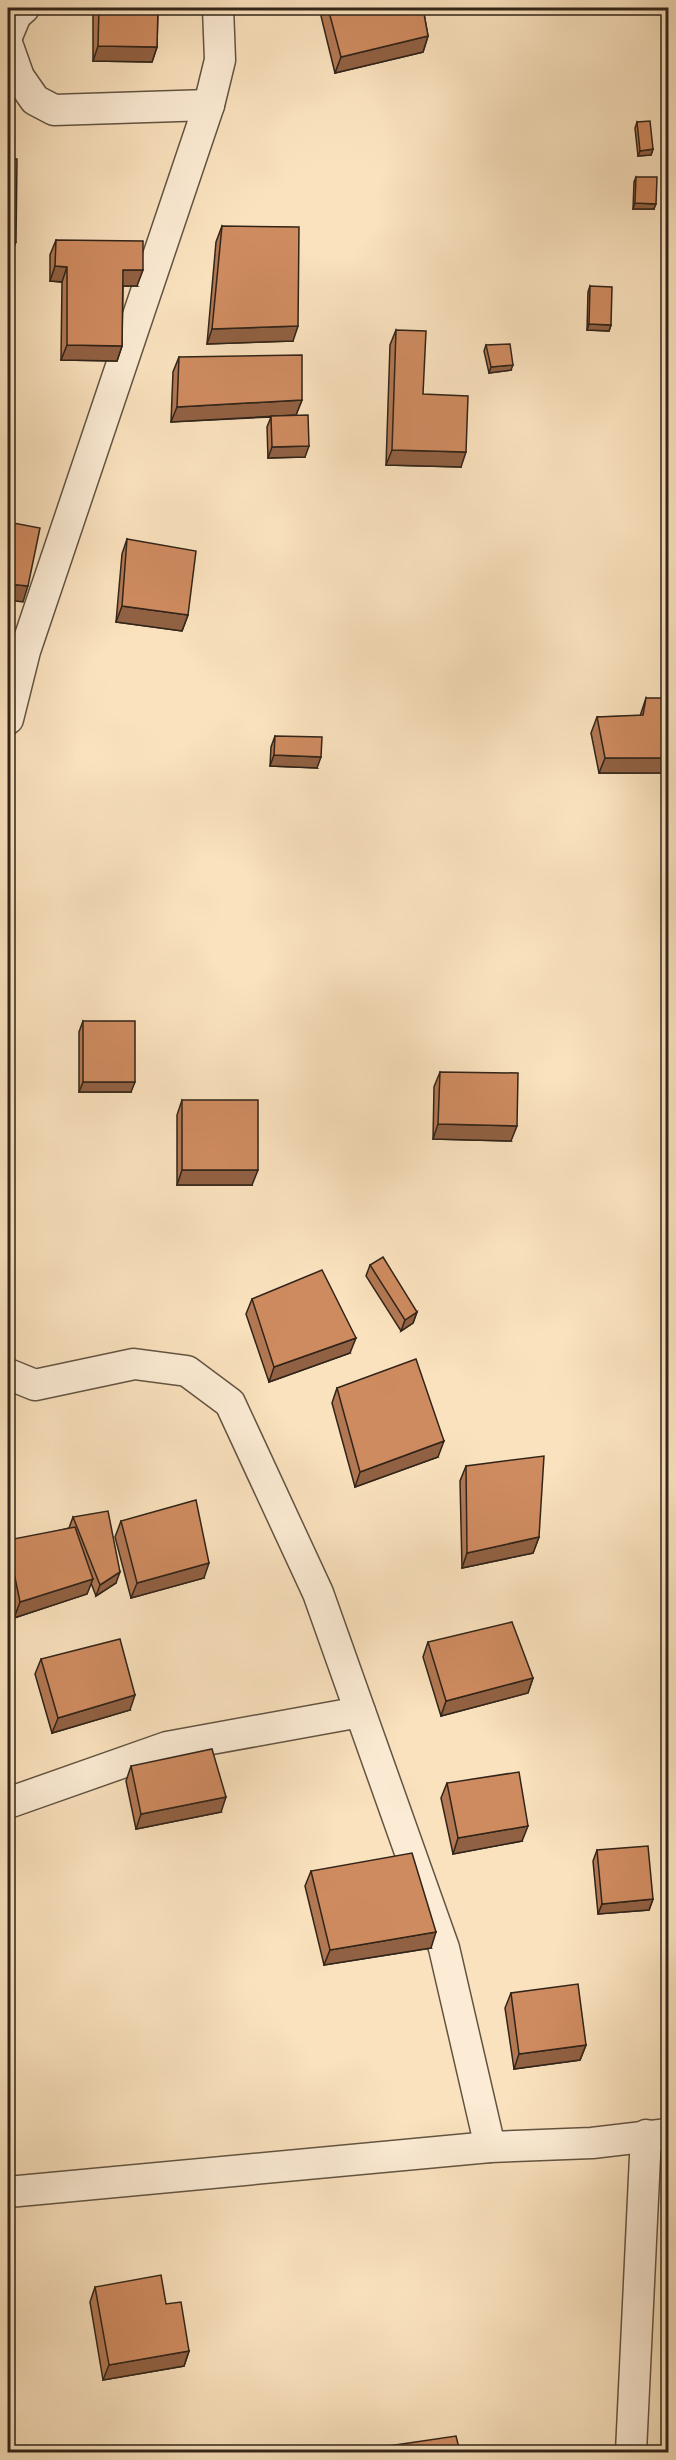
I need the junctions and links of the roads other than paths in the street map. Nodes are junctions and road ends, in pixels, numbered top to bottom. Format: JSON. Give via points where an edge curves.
{"nodes":[{"id":1,"x":24,"y":8,"type":"edge"},
{"id":2,"x":218,"y":8,"type":"edge"},
{"id":3,"x":8,"y":34,"type":"edge"},
{"id":4,"x":8,"y":46,"type":"edge"},
{"id":5,"x":209,"y":105,"type":"junction"},
{"id":6,"x":16,"y":650,"type":"edge"},
{"id":7,"x":8,"y":719,"type":"edge"},
{"id":8,"x":8,"y":1374,"type":"edge"},
{"id":9,"x":360,"y":1712,"type":"junction"},
{"id":10,"x":8,"y":1803,"type":"edge"},
{"id":11,"x":657,"y":2134,"type":"edge"},
{"id":12,"x":490,"y":2146,"type":"junction"},
{"id":13,"x":8,"y":2192,"type":"edge"},
{"id":14,"x":631,"y":2452,"type":"edge"}],
"edges":[{"from":1,"to":3,"type":"street","via":[[16,15]]},
{"from":2,"to":5,"type":"street","via":[[220,60]]},
{"from":4,"to":5,"type":"street","via":[[19,77],[35,100],[54,110]]},
{"from":5,"to":6,"type":"street"},
{"from":6,"to":7,"type":"street"},
{"from":8,"to":9,"type":"street","via":[[35,1386],[134,1364],[187,1371],[230,1403],[318,1593]]},
{"from":9,"to":10,"type":"street","via":[[167,1747]]},
{"from":9,"to":12,"type":"street","via":[[444,1948]]},
{"from":11,"to":12,"type":"street","via":[[592,2143]]},
{"from":11,"to":14,"type":"street"},
{"from":12,"to":13,"type":"street"}]}
